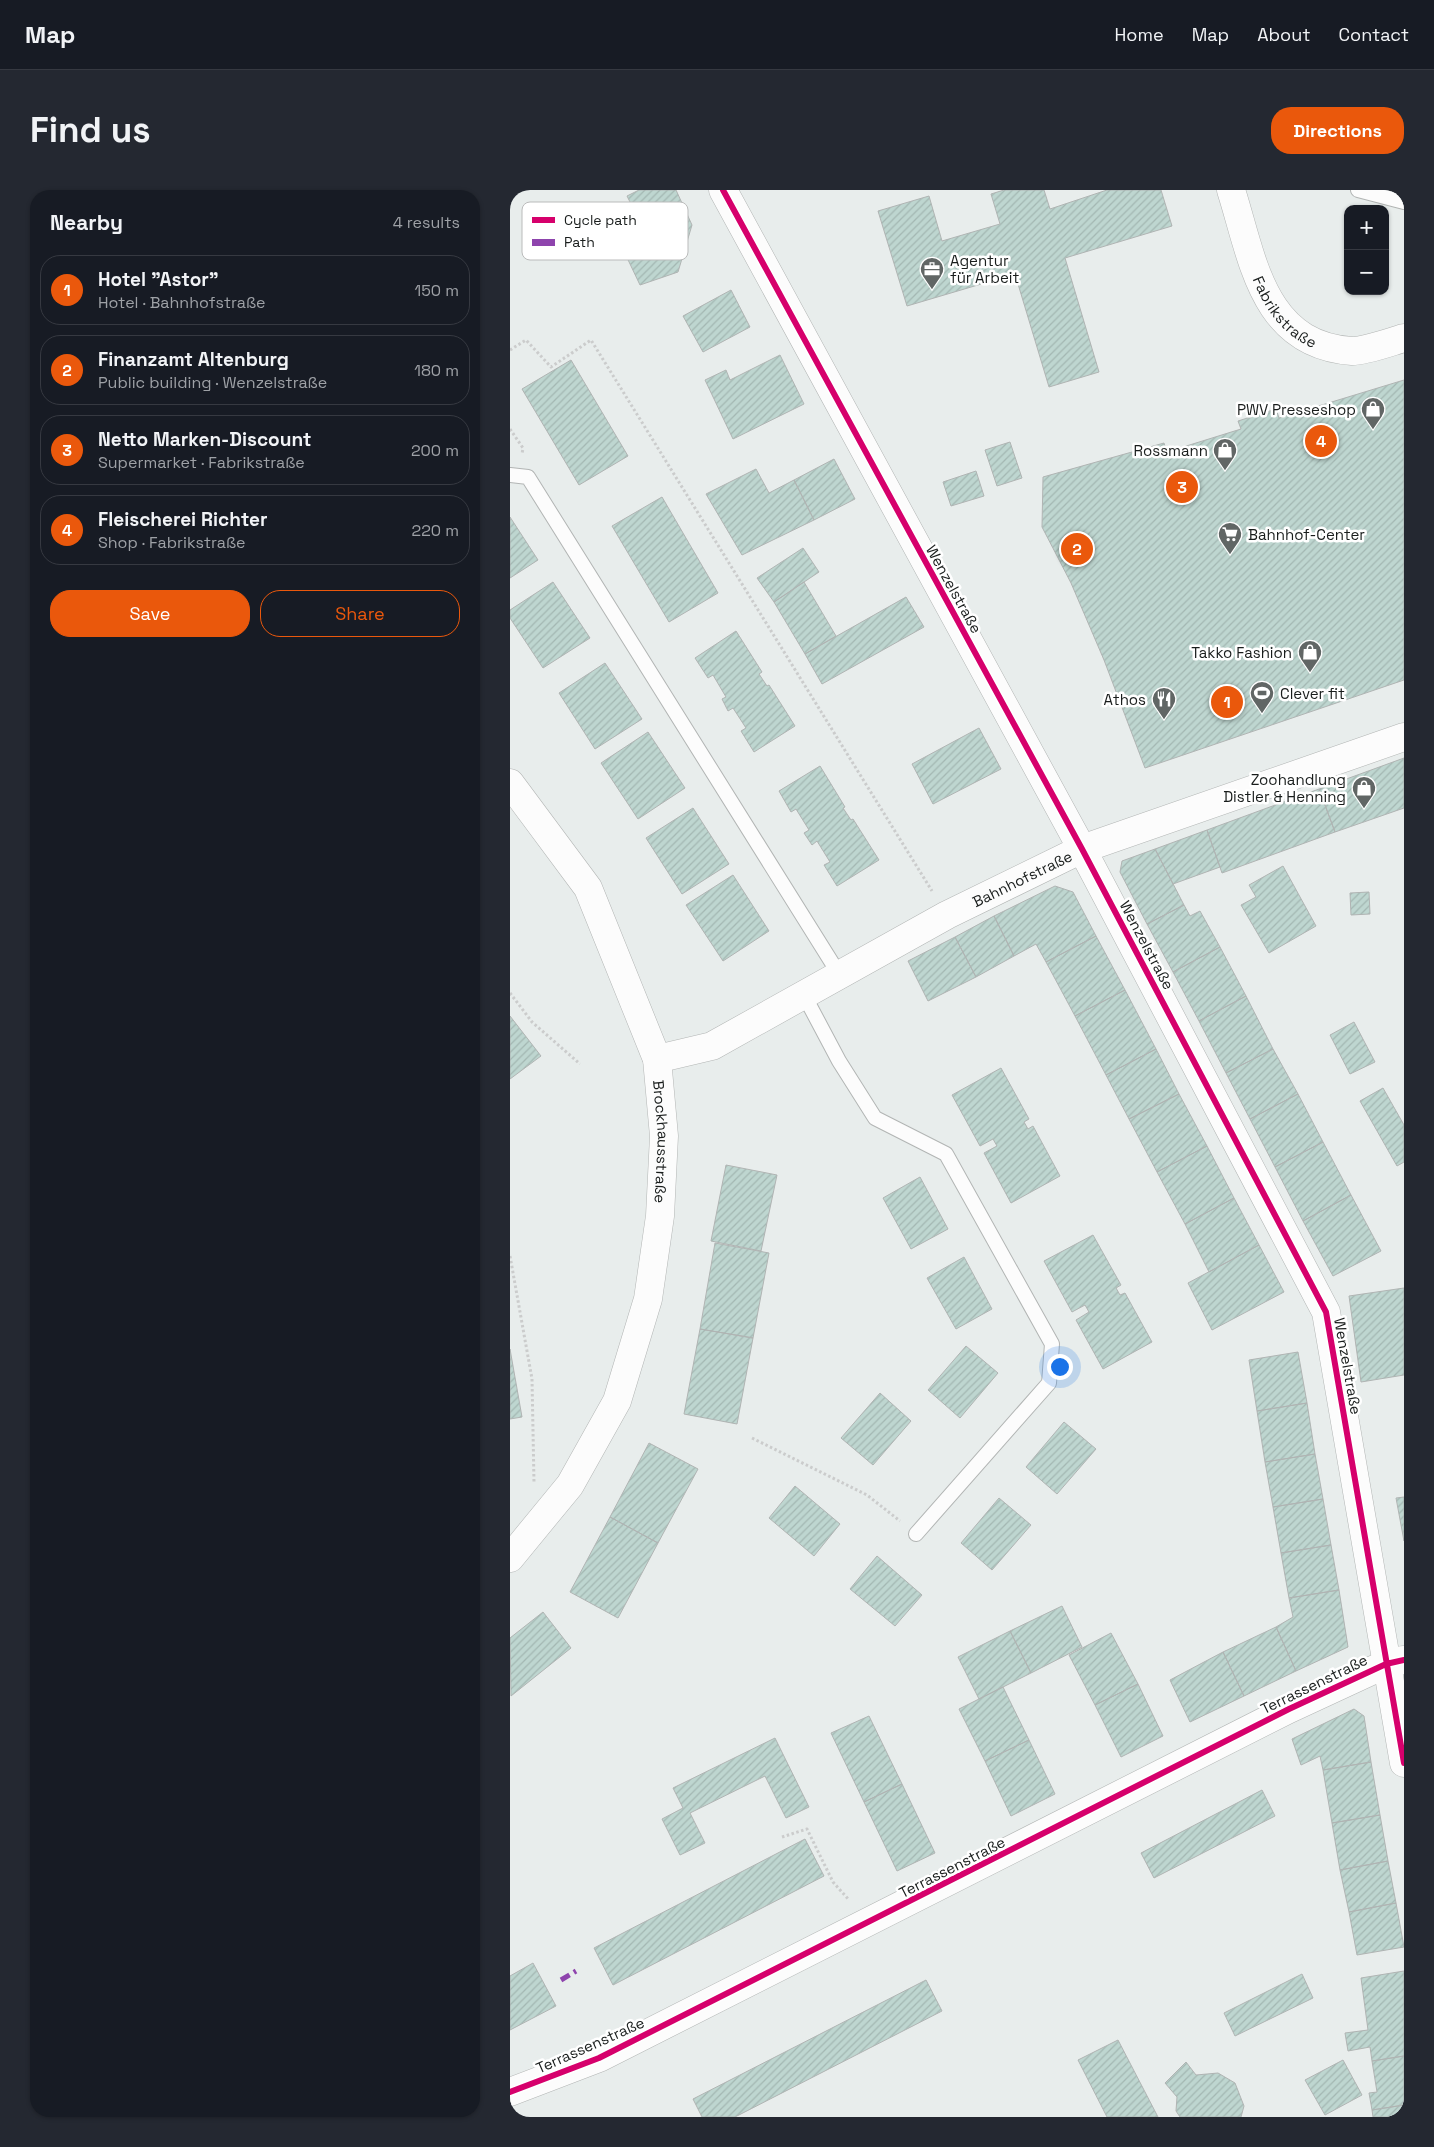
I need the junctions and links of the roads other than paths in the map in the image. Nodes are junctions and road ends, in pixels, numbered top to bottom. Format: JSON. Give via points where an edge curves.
{"nodes":[{"id":1,"x":723,"y":190,"type":"edge"},
{"id":2,"x":1231,"y":190,"type":"edge"},
{"id":3,"x":1358,"y":190,"type":"edge"},
{"id":4,"x":1404,"y":202,"type":"edge"},
{"id":5,"x":1404,"y":338,"type":"edge"},
{"id":6,"x":510,"y":475,"type":"edge"},
{"id":7,"x":1404,"y":737,"type":"edge"},
{"id":8,"x":510,"y":783,"type":"edge"},
{"id":9,"x":1082,"y":849,"type":"junction"},
{"id":10,"x":839,"y":974,"type":"junction"},
{"id":11,"x":804,"y":995,"type":"junction"},
{"id":12,"x":657,"y":1059,"type":"junction"},
{"id":13,"x":916,"y":1534,"type":"road end"},
{"id":14,"x":510,"y":1558,"type":"edge"},
{"id":15,"x":1395,"y":1661,"type":"edge"},
{"id":16,"x":1404,"y":1763,"type":"edge"},
{"id":17,"x":510,"y":2092,"type":"edge"}],
"edges":[{"from":1,"to":9,"type":"street","name":"Wenzelstraße"},
{"from":2,"to":5,"type":"street","name":"Fabrikstraße","via":[[1263,290],[1280,319],[1301,335],[1327,346],[1354,351]]},
{"from":3,"to":4,"type":"lane"},
{"from":6,"to":10,"type":"lane","via":[[528,477]]},
{"from":7,"to":9,"type":"street","name":"Bahnhofstraße"},
{"from":8,"to":12,"type":"street","name":"Brockhausstraße","via":[[588,888]]},
{"from":9,"to":10,"type":"street","name":"Bahnhofstraße","via":[[947,915]]},
{"from":9,"to":15,"type":"street","name":"Wenzelstraße","via":[[1326,1312]]},
{"from":10,"to":11,"type":"street","name":"Bahnhofstraße"},
{"from":11,"to":12,"type":"street","name":"Bahnhofstraße","via":[[712,1046]]},
{"from":11,"to":13,"type":"lane","via":[[839,1062],[875,1118],[946,1154],[1052,1344],[1049,1382]]},
{"from":12,"to":14,"type":"street","name":"Brockhausstraße","via":[[664,1136],[660,1216],[648,1299],[617,1401],[570,1485]]},
{"from":15,"to":16,"type":"street","name":"Wenzelstraße"},
{"from":15,"to":17,"type":"street","name":"Terrassenstraße","via":[[1289,1709],[599,2058]]}]}
